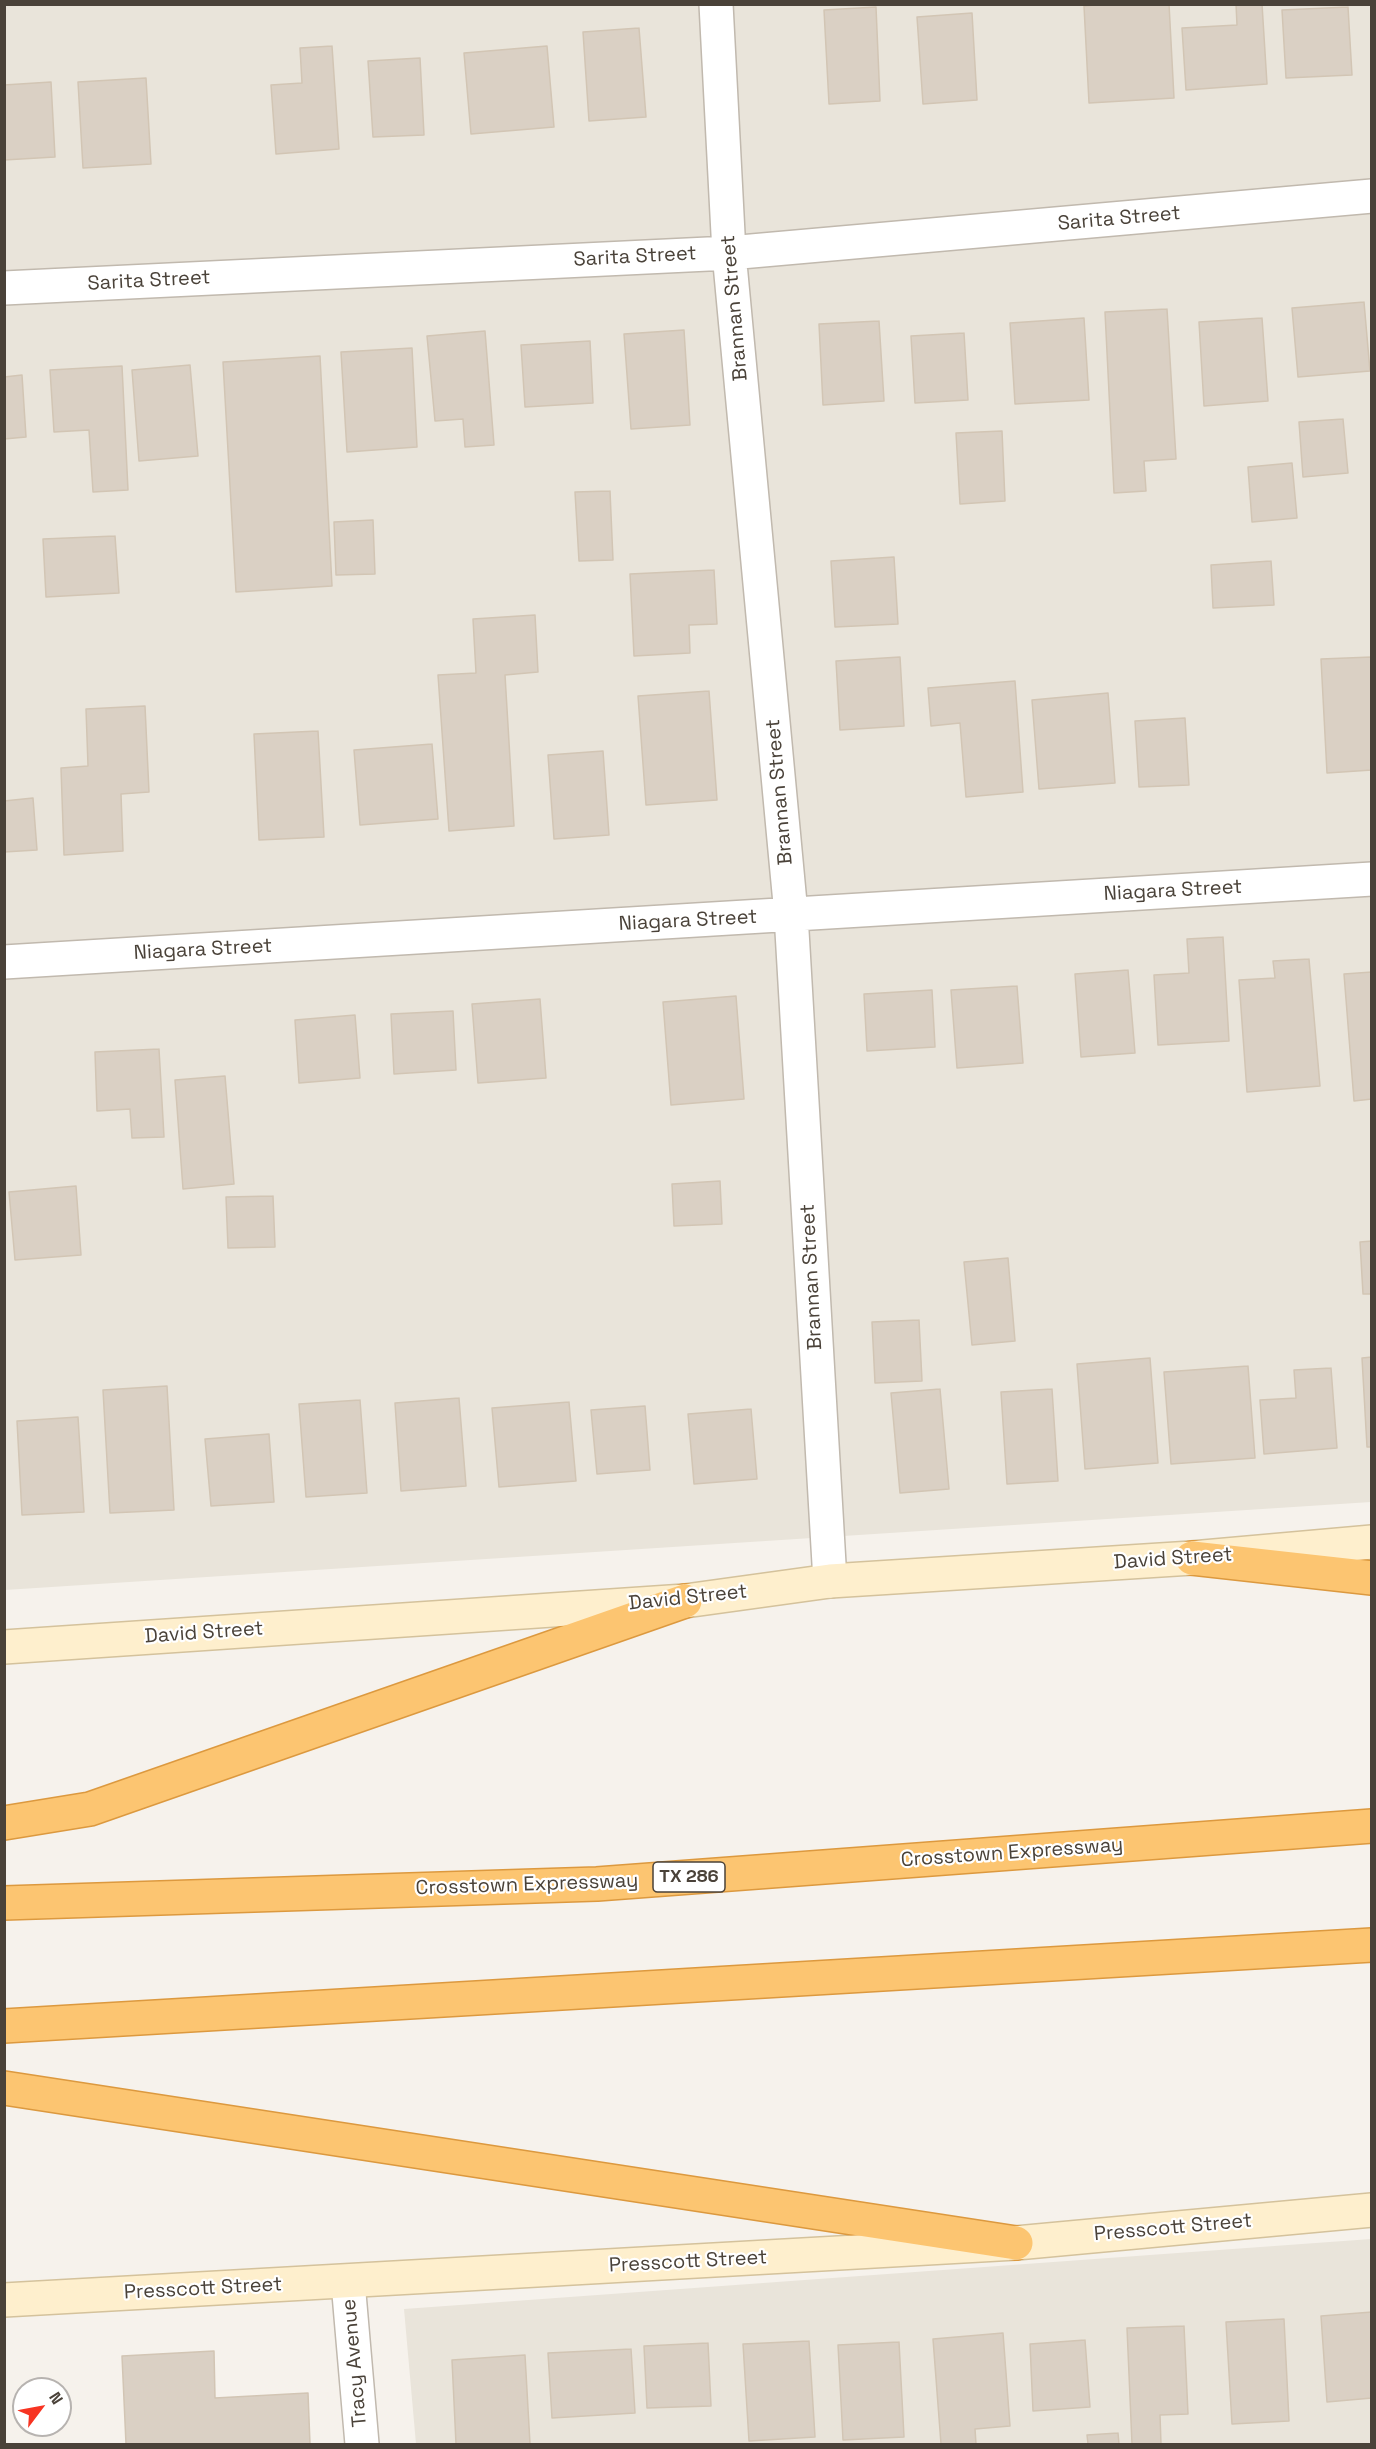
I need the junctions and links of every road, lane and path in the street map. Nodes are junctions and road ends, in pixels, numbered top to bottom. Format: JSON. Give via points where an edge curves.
{"nodes":[{"id":1,"x":716,"y":4,"type":"edge"},
{"id":2,"x":1371,"y":196,"type":"edge"},
{"id":3,"x":729,"y":253,"type":"junction"},
{"id":4,"x":4,"y":288,"type":"edge"},
{"id":5,"x":1371,"y":879,"type":"edge"},
{"id":6,"x":791,"y":914,"type":"junction"},
{"id":7,"x":4,"y":962,"type":"edge"},
{"id":8,"x":1371,"y":1542,"type":"edge"},
{"id":9,"x":1192,"y":1558,"type":"junction"},
{"id":10,"x":1371,"y":1578,"type":"edge"},
{"id":11,"x":830,"y":1581,"type":"junction"},
{"id":12,"x":685,"y":1601,"type":"junction"},
{"id":13,"x":4,"y":1647,"type":"edge"},
{"id":14,"x":4,"y":1823,"type":"edge"},
{"id":15,"x":1371,"y":1826,"type":"edge"},
{"id":16,"x":4,"y":1903,"type":"edge"},
{"id":17,"x":1371,"y":1945,"type":"edge"},
{"id":18,"x":4,"y":2026,"type":"edge"},
{"id":19,"x":4,"y":2088,"type":"edge"},
{"id":20,"x":1371,"y":2210,"type":"edge"},
{"id":21,"x":1016,"y":2243,"type":"junction"},
{"id":22,"x":348,"y":2282,"type":"junction"},
{"id":23,"x":4,"y":2300,"type":"edge"},
{"id":24,"x":362,"y":2445,"type":"edge"}],
"edges":[{"from":1,"to":3,"type":"street","name":"Brannan Street"},
{"from":2,"to":3,"type":"street","name":"Sarita Street"},
{"from":3,"to":4,"type":"street","name":"Sarita Street"},
{"from":3,"to":6,"type":"street","name":"Brannan Street"},
{"from":5,"to":6,"type":"street","name":"Niagara Street"},
{"from":6,"to":7,"type":"street","name":"Niagara Street"},
{"from":6,"to":11,"type":"street","name":"Brannan Street"},
{"from":8,"to":9,"type":"main road","name":"David Street"},
{"from":9,"to":10,"type":"highway"},
{"from":9,"to":11,"type":"main road","name":"David Street"},
{"from":11,"to":12,"type":"main road","name":"David Street"},
{"from":12,"to":13,"type":"main road","name":"David Street"},
{"from":12,"to":14,"type":"highway","via":[[90,1809]]},
{"from":15,"to":16,"type":"highway","name":"Crosstown Expressway","number":"TX 286","via":[[597,1884]]},
{"from":17,"to":18,"type":"highway"},
{"from":19,"to":21,"type":"highway"},
{"from":20,"to":21,"type":"main road","name":"Presscott Street"},
{"from":21,"to":22,"type":"main road","name":"Presscott Street"},
{"from":22,"to":23,"type":"main road","name":"Presscott Street"},
{"from":22,"to":24,"type":"street","name":"Tracy Avenue"}]}
